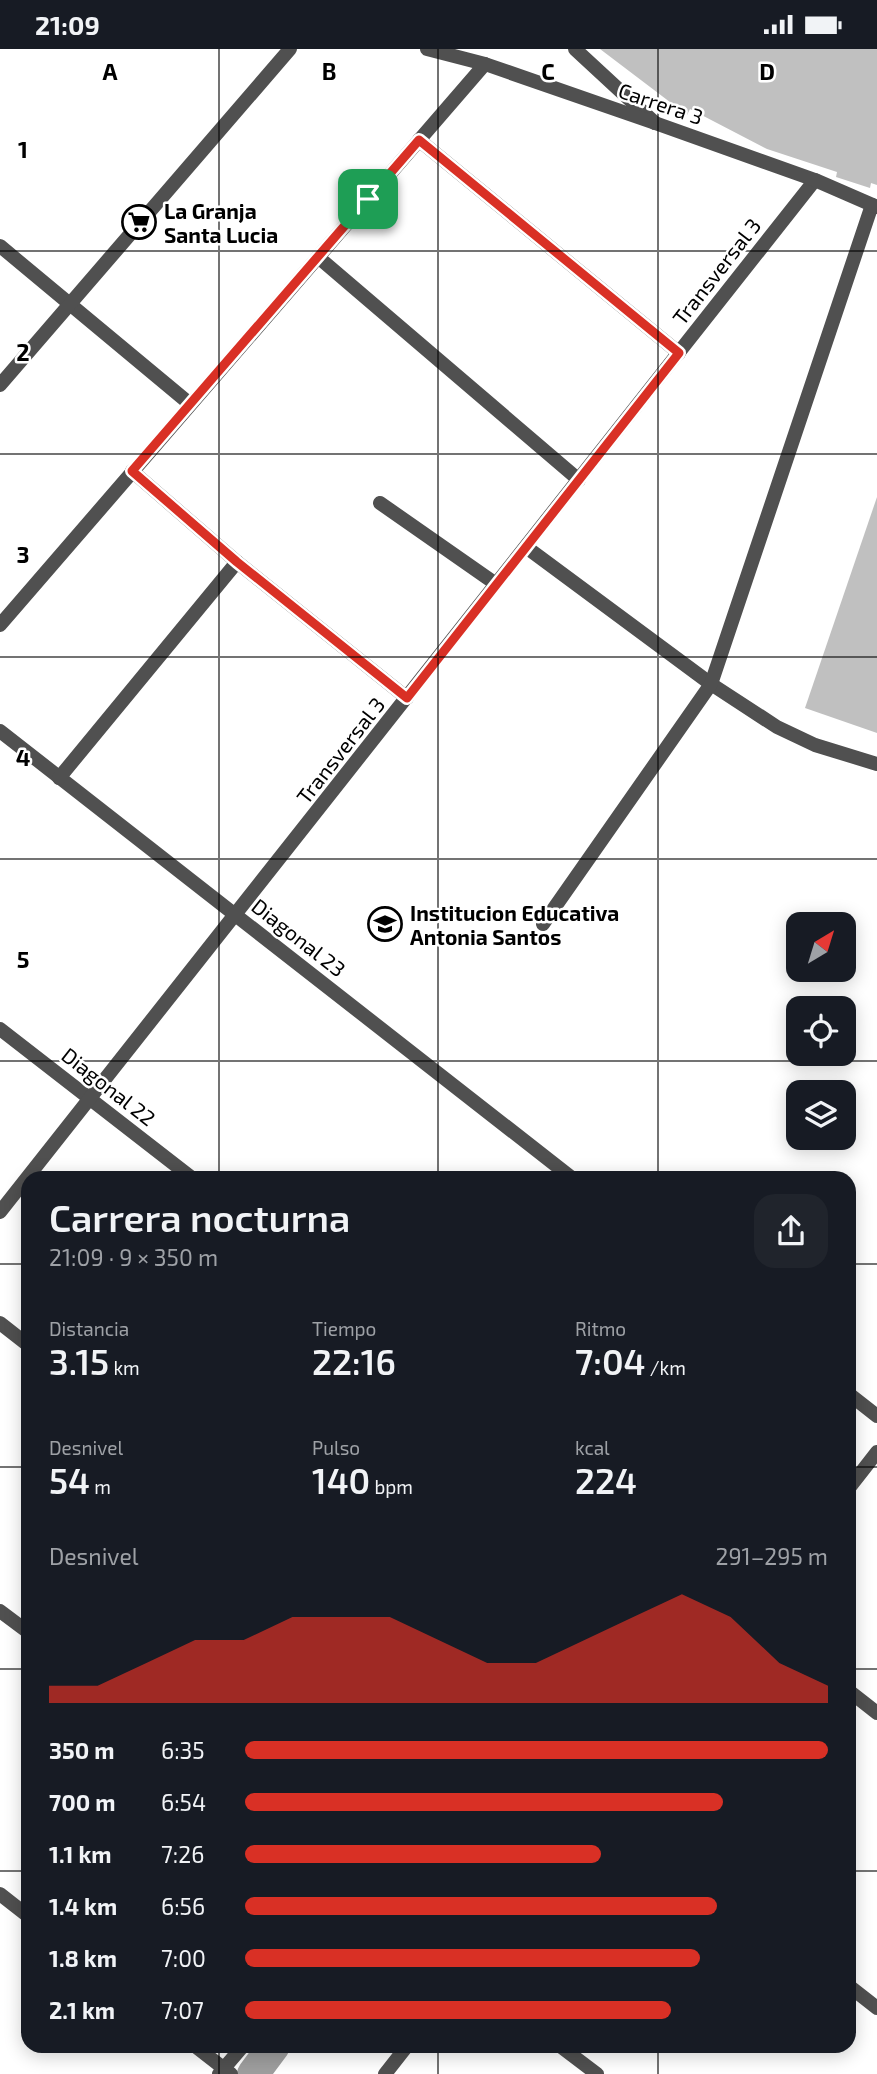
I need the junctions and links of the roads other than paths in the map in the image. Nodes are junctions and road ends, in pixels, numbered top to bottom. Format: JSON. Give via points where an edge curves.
{"nodes":[{"id":1,"x":290,"y":49,"type":"edge"},
{"id":2,"x":427,"y":49,"type":"edge"},
{"id":3,"x":575,"y":49,"type":"edge"},
{"id":4,"x":485,"y":64,"type":"junction"},
{"id":5,"x":656,"y":123,"type":"junction"},
{"id":6,"x":419,"y":140,"type":"junction"},
{"id":7,"x":815,"y":180,"type":"junction"},
{"id":8,"x":875,"y":206,"type":"edge"},
{"id":9,"x":0,"y":246,"type":"edge"},
{"id":10,"x":318,"y":257,"type":"junction"},
{"id":11,"x":69,"y":305,"type":"junction"},
{"id":12,"x":679,"y":353,"type":"junction"},
{"id":13,"x":0,"y":385,"type":"edge"},
{"id":14,"x":190,"y":404,"type":"junction"},
{"id":15,"x":132,"y":471,"type":"junction"},
{"id":16,"x":579,"y":480,"type":"junction"},
{"id":17,"x":380,"y":503,"type":"dead end"},
{"id":18,"x":526,"y":547,"type":"junction"},
{"id":19,"x":237,"y":562,"type":"junction"},
{"id":20,"x":496,"y":584,"type":"junction"},
{"id":21,"x":0,"y":625,"type":"edge"},
{"id":22,"x":711,"y":684,"type":"junction"},
{"id":23,"x":407,"y":698,"type":"junction"},
{"id":24,"x":0,"y":730,"type":"edge"},
{"id":25,"x":877,"y":764,"type":"edge"},
{"id":26,"x":59,"y":778,"type":"junction"},
{"id":27,"x":236,"y":914,"type":"junction"},
{"id":28,"x":542,"y":924,"type":"dead end"},
{"id":29,"x":0,"y":1029,"type":"edge"},
{"id":30,"x":90,"y":1098,"type":"junction"},
{"id":31,"x":32,"y":1171,"type":"edge"},
{"id":32,"x":183,"y":1171,"type":"edge"},
{"id":33,"x":563,"y":1171,"type":"edge"},
{"id":34,"x":21,"y":1185,"type":"edge"},
{"id":35,"x":0,"y":1212,"type":"edge"},
{"id":36,"x":0,"y":1323,"type":"edge"},
{"id":37,"x":21,"y":1340,"type":"edge"},
{"id":38,"x":856,"y":1400,"type":"edge"},
{"id":39,"x":877,"y":1416,"type":"edge"},
{"id":40,"x":877,"y":1452,"type":"edge"},
{"id":41,"x":856,"y":1479,"type":"edge"},
{"id":42,"x":0,"y":1611,"type":"edge"},
{"id":43,"x":21,"y":1627,"type":"edge"},
{"id":44,"x":856,"y":1696,"type":"edge"},
{"id":45,"x":877,"y":1713,"type":"edge"},
{"id":46,"x":0,"y":1894,"type":"edge"},
{"id":47,"x":21,"y":1910,"type":"edge"},
{"id":48,"x":856,"y":1992,"type":"edge"},
{"id":49,"x":877,"y":2008,"type":"edge"},
{"id":50,"x":203,"y":2053,"type":"edge"},
{"id":51,"x":238,"y":2053,"type":"edge"},
{"id":52,"x":402,"y":2053,"type":"edge"},
{"id":53,"x":569,"y":2053,"type":"edge"},
{"id":54,"x":225,"y":2072,"type":"edge"},
{"id":55,"x":385,"y":2074,"type":"edge"},
{"id":56,"x":597,"y":2074,"type":"edge"}],
"edges":[{"from":1,"to":11,"type":"street"},
{"from":2,"to":4,"type":"street","name":"Carrera 3"},
{"from":3,"to":5,"type":"street"},
{"from":4,"to":5,"type":"street","name":"Carrera 3"},
{"from":4,"to":6,"type":"street"},
{"from":5,"to":7,"type":"street","name":"Carrera 3"},
{"from":6,"to":10,"type":"street"},
{"from":6,"to":12,"type":"street"},
{"from":7,"to":8,"type":"street","name":"Carrera 3"},
{"from":7,"to":12,"type":"street","name":"Transversal 3"},
{"from":8,"to":22,"type":"street"},
{"from":9,"to":11,"type":"street"},
{"from":10,"to":14,"type":"street"},
{"from":10,"to":16,"type":"street"},
{"from":11,"to":13,"type":"street"},
{"from":11,"to":14,"type":"street"},
{"from":12,"to":16,"type":"street","name":"Transversal 3"},
{"from":14,"to":15,"type":"street"},
{"from":15,"to":19,"type":"street"},
{"from":15,"to":21,"type":"street"},
{"from":16,"to":18,"type":"street","name":"Transversal 3"},
{"from":17,"to":20,"type":"street"},
{"from":18,"to":20,"type":"street","name":"Transversal 3"},
{"from":18,"to":22,"type":"street"},
{"from":19,"to":23,"type":"street"},
{"from":19,"to":26,"type":"street"},
{"from":20,"to":23,"type":"street","name":"Transversal 3"},
{"from":22,"to":25,"type":"street","via":[[777,727]]},
{"from":22,"to":28,"type":"street"},
{"from":23,"to":27,"type":"street","name":"Transversal 3"},
{"from":24,"to":26,"type":"street","name":"Diagonal 23"},
{"from":26,"to":27,"type":"street","name":"Diagonal 23"},
{"from":27,"to":30,"type":"street","name":"Transversal 3"},
{"from":27,"to":33,"type":"street","name":"Diagonal 23"},
{"from":29,"to":30,"type":"street","name":"Diagonal 22"},
{"from":30,"to":31,"type":"street","name":"Transversal 3"},
{"from":30,"to":32,"type":"street","name":"Diagonal 22"},
{"from":34,"to":35,"type":"street","name":"Transversal 3"},
{"from":36,"to":37,"type":"street"},
{"from":38,"to":39,"type":"street"},
{"from":40,"to":41,"type":"street"},
{"from":42,"to":43,"type":"street"},
{"from":44,"to":45,"type":"street"},
{"from":46,"to":47,"type":"street"},
{"from":48,"to":49,"type":"street"},
{"from":50,"to":54,"type":"street"},
{"from":51,"to":54,"type":"street"},
{"from":52,"to":55,"type":"street"},
{"from":53,"to":56,"type":"street"}]}
